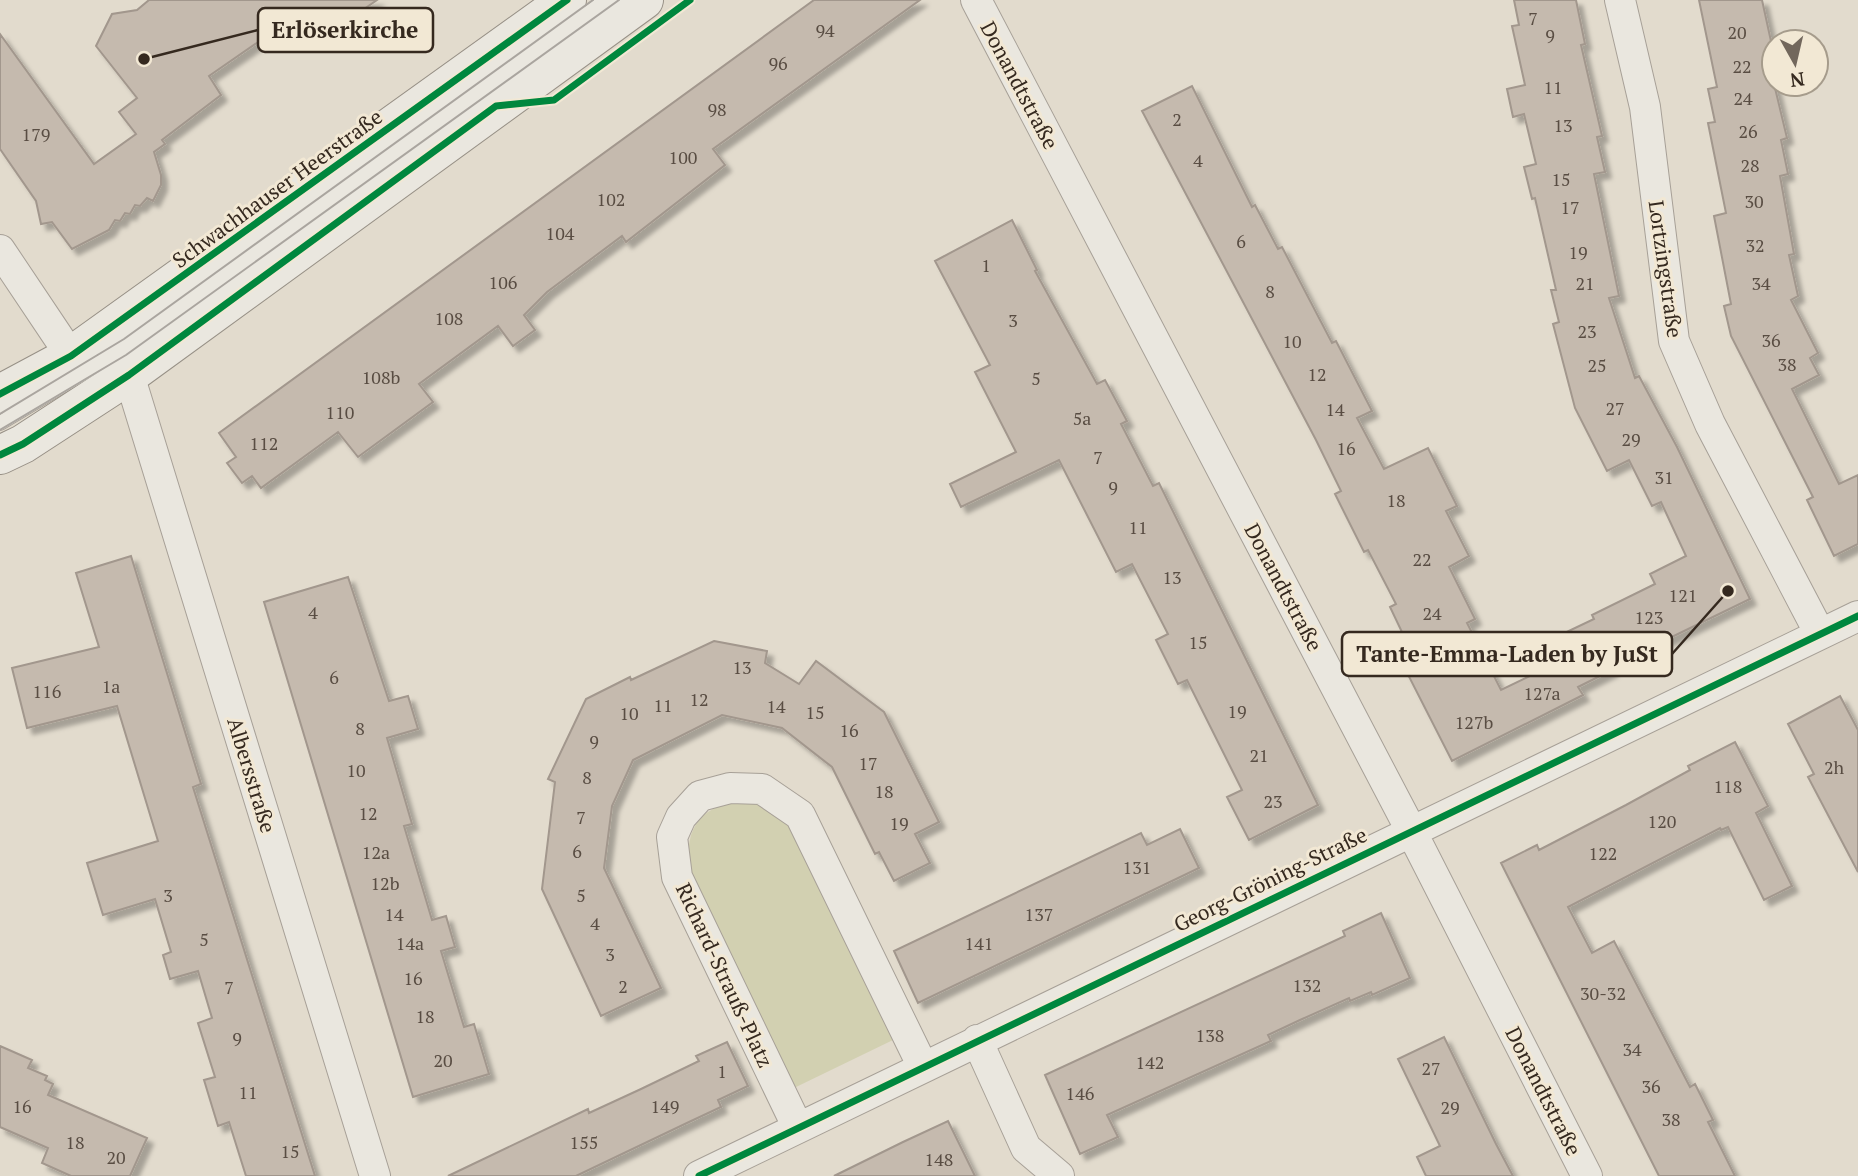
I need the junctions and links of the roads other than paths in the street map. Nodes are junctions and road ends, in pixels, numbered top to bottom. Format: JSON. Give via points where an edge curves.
{"nodes":[{"id":1,"x":567,"y":0,"type":"edge"},
{"id":2,"x":606,"y":0,"type":"edge"},
{"id":3,"x":644,"y":0,"type":"edge"},
{"id":4,"x":976,"y":0,"type":"edge"},
{"id":5,"x":1620,"y":0,"type":"edge"},
{"id":6,"x":0,"y":250,"type":"edge"},
{"id":7,"x":71,"y":356,"type":"junction"},
{"id":8,"x":129,"y":375,"type":"junction"},
{"id":9,"x":0,"y":394,"type":"edge"},
{"id":10,"x":0,"y":423,"type":"edge"},
{"id":11,"x":0,"y":455,"type":"edge"},
{"id":12,"x":1856,"y":621,"type":"edge"},
{"id":13,"x":1820,"y":634,"type":"junction"},
{"id":14,"x":1411,"y":830,"type":"junction"},
{"id":15,"x":977,"y":1040,"type":"junction"},
{"id":16,"x":923,"y":1067,"type":"junction"},
{"id":17,"x":798,"y":1128,"type":"junction"},
{"id":18,"x":374,"y":1176,"type":"edge"},
{"id":19,"x":699,"y":1176,"type":"edge"},
{"id":20,"x":1059,"y":1176,"type":"edge"},
{"id":21,"x":1587,"y":1176,"type":"edge"}],
"edges":[{"from":1,"to":7,"type":"main road","name":"Schwachhauser Heerstraße"},
{"from":2,"to":10,"type":"lane","via":[[114,355]]},
{"from":3,"to":8,"type":"main road"},
{"from":4,"to":14,"type":"street","name":"Donandtstraße"},
{"from":5,"to":13,"type":"street","name":"Lortzingstraße","via":[[1645,107],[1674,341],[1710,424]]},
{"from":6,"to":7,"type":"street"},
{"from":7,"to":9,"type":"main road","name":"Schwachhauser Heerstraße"},
{"from":8,"to":11,"type":"main road"},
{"from":8,"to":18,"type":"street","name":"Albersstraße"},
{"from":12,"to":13,"type":"street","name":"Georg-Gröning-Straße"},
{"from":13,"to":14,"type":"street","name":"Georg-Gröning-Straße"},
{"from":14,"to":15,"type":"street","name":"Georg-Gröning-Straße"},
{"from":14,"to":21,"type":"street","name":"Donandtstraße"},
{"from":15,"to":16,"type":"street","name":"Georg-Gröning-Straße"},
{"from":15,"to":20,"type":"street","via":[[1026,1148]]},
{"from":16,"to":17,"type":"street","name":"Georg-Gröning-Straße"},
{"from":16,"to":17,"type":"street","name":"Richard-Strauß-Platz","via":[[800,815],[762,789],[730,788],[701,796],[681,817],[672,838],[677,877]]},
{"from":17,"to":19,"type":"street","name":"Georg-Gröning-Straße"}]}
